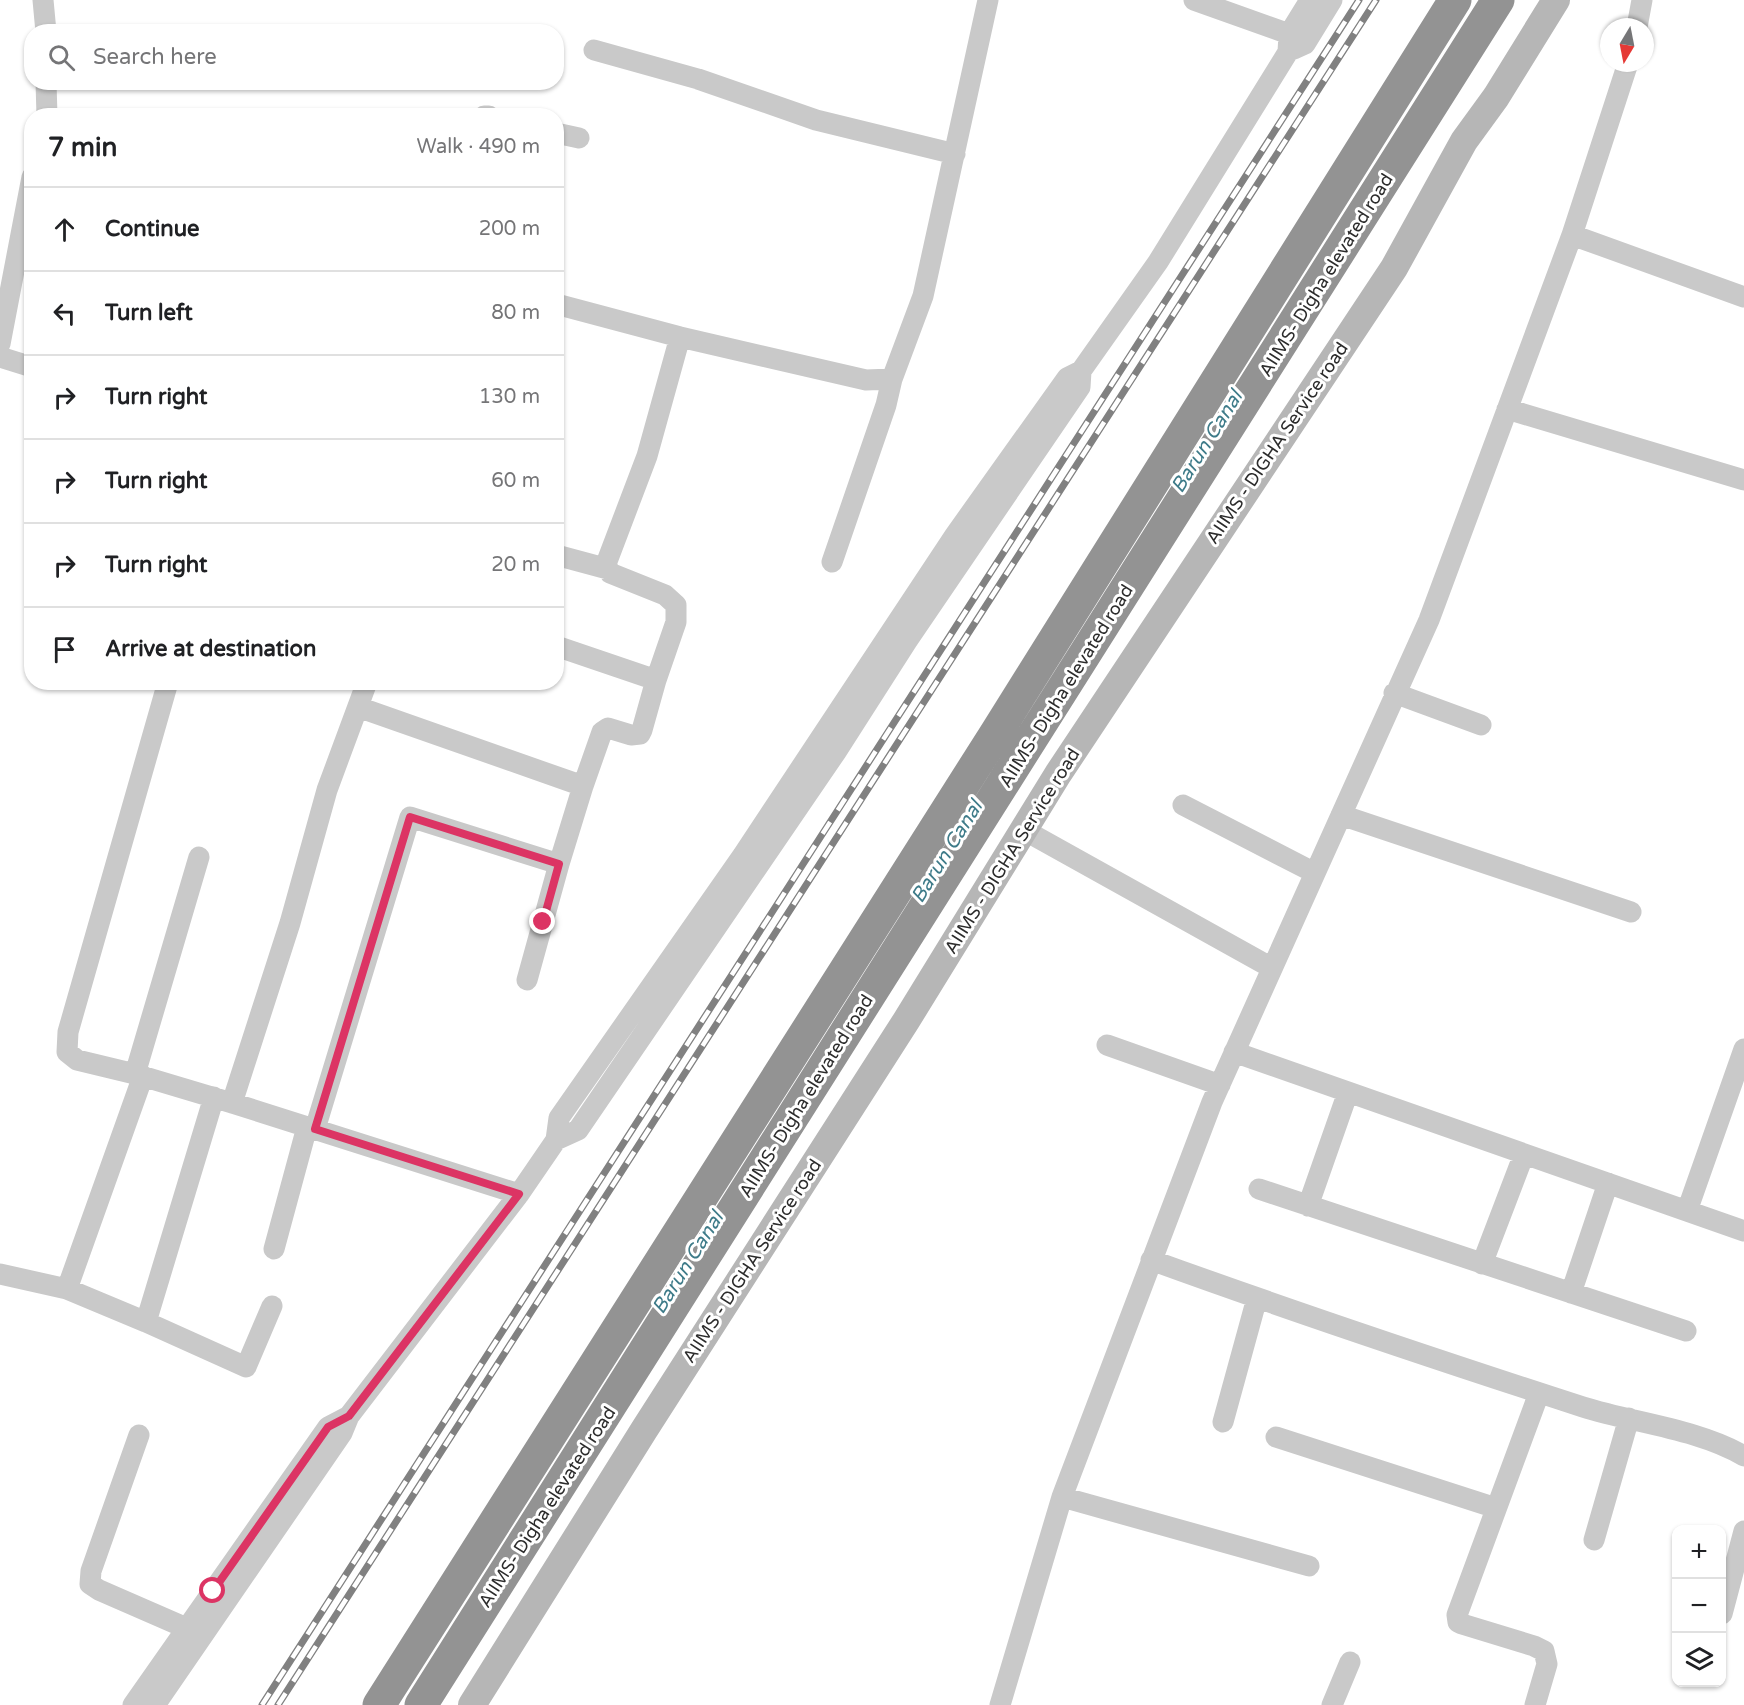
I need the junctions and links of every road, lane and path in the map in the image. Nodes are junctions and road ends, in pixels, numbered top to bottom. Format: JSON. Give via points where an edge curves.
{"nodes":[{"id":1,"x":43,"y":0,"type":"edge"},
{"id":2,"x":1194,"y":0,"type":"edge"},
{"id":3,"x":1310,"y":0,"type":"edge"},
{"id":4,"x":1332,"y":0,"type":"edge"},
{"id":5,"x":1455,"y":0,"type":"edge"},
{"id":6,"x":1498,"y":0,"type":"edge"},
{"id":7,"x":1556,"y":0,"type":"edge"},
{"id":8,"x":1642,"y":0,"type":"edge"},
{"id":9,"x":982,"y":2,"type":"edge"},
{"id":10,"x":1639,"y":18,"type":"edge"},
{"id":11,"x":44,"y":24,"type":"edge"},
{"id":12,"x":1294,"y":44,"type":"junction"},
{"id":13,"x":594,"y":50,"type":"dead end"},
{"id":14,"x":1625,"y":72,"type":"edge"},
{"id":15,"x":46,"y":90,"type":"edge"},
{"id":16,"x":47,"y":108,"type":"edge"},
{"id":17,"x":564,"y":135,"type":"edge"},
{"id":18,"x":579,"y":138,"type":"dead end"},
{"id":19,"x":955,"y":154,"type":"junction"},
{"id":20,"x":24,"y":219,"type":"edge"},
{"id":21,"x":1572,"y":235,"type":"junction"},
{"id":22,"x":1744,"y":297,"type":"edge"},
{"id":23,"x":564,"y":306,"type":"edge"},
{"id":24,"x":680,"y":337,"type":"junction"},
{"id":25,"x":0,"y":345,"type":"edge"},
{"id":26,"x":0,"y":357,"type":"edge"},
{"id":27,"x":24,"y":364,"type":"edge"},
{"id":28,"x":892,"y":379,"type":"junction"},
{"id":29,"x":1507,"y":409,"type":"junction"},
{"id":30,"x":1744,"y":480,"type":"edge"},
{"id":31,"x":564,"y":557,"type":"edge"},
{"id":32,"x":832,"y":562,"type":"dead end"},
{"id":33,"x":608,"y":569,"type":"junction"},
{"id":34,"x":564,"y":649,"type":"edge"},
{"id":35,"x":656,"y":680,"type":"junction"},
{"id":36,"x":166,"y":690,"type":"edge"},
{"id":37,"x":364,"y":690,"type":"edge"},
{"id":38,"x":1394,"y":693,"type":"junction"},
{"id":39,"x":358,"y":707,"type":"junction"},
{"id":40,"x":1481,"y":725,"type":"dead end"},
{"id":41,"x":583,"y":786,"type":"junction"},
{"id":42,"x":1182,"y":805,"type":"dead end"},
{"id":43,"x":1341,"y":814,"type":"junction"},
{"id":44,"x":1024,"y":830,"type":"junction"},
{"id":45,"x":198,"y":857,"type":"dead end"},
{"id":46,"x":559,"y":864,"type":"junction"},
{"id":47,"x":1315,"y":873,"type":"junction"},
{"id":48,"x":1632,"y":912,"type":"dead end"},
{"id":49,"x":1272,"y":968,"type":"junction"},
{"id":50,"x":527,"y":980,"type":"dead end"},
{"id":51,"x":1107,"y":1045,"type":"dead end"},
{"id":52,"x":1744,"y":1050,"type":"edge"},
{"id":53,"x":1234,"y":1052,"type":"junction"},
{"id":54,"x":139,"y":1075,"type":"junction"},
{"id":55,"x":1220,"y":1085,"type":"junction"},
{"id":56,"x":1348,"y":1092,"type":"junction"},
{"id":57,"x":223,"y":1100,"type":"junction"},
{"id":58,"x":311,"y":1128,"type":"junction"},
{"id":59,"x":1524,"y":1154,"type":"junction"},
{"id":60,"x":1608,"y":1183,"type":"junction"},
{"id":61,"x":1259,"y":1189,"type":"dead end"},
{"id":62,"x":519,"y":1194,"type":"junction"},
{"id":63,"x":1308,"y":1206,"type":"junction"},
{"id":64,"x":1687,"y":1211,"type":"junction"},
{"id":65,"x":1744,"y":1231,"type":"edge"},
{"id":66,"x":274,"y":1249,"type":"dead end"},
{"id":67,"x":1151,"y":1260,"type":"junction"},
{"id":68,"x":1482,"y":1264,"type":"junction"},
{"id":69,"x":0,"y":1274,"type":"edge"},
{"id":70,"x":66,"y":1289,"type":"junction"},
{"id":71,"x":1571,"y":1293,"type":"junction"},
{"id":72,"x":1257,"y":1298,"type":"junction"},
{"id":73,"x":272,"y":1306,"type":"dead end"},
{"id":74,"x":146,"y":1322,"type":"junction"},
{"id":75,"x":1686,"y":1331,"type":"dead end"},
{"id":76,"x":1539,"y":1393,"type":"junction"},
{"id":77,"x":1629,"y":1418,"type":"junction"},
{"id":78,"x":1223,"y":1422,"type":"dead end"},
{"id":79,"x":139,"y":1435,"type":"dead end"},
{"id":80,"x":1276,"y":1437,"type":"dead end"},
{"id":81,"x":1744,"y":1456,"type":"edge"},
{"id":82,"x":1062,"y":1497,"type":"junction"},
{"id":83,"x":1496,"y":1508,"type":"junction"},
{"id":84,"x":1744,"y":1531,"type":"edge"},
{"id":85,"x":1594,"y":1540,"type":"dead end"},
{"id":86,"x":1309,"y":1566,"type":"dead end"},
{"id":87,"x":1726,"y":1599,"type":"edge"},
{"id":88,"x":195,"y":1631,"type":"junction"},
{"id":89,"x":1350,"y":1662,"type":"dead end"},
{"id":90,"x":133,"y":1705,"type":"edge"},
{"id":91,"x":155,"y":1705,"type":"edge"},
{"id":92,"x":379,"y":1705,"type":"edge"},
{"id":93,"x":421,"y":1705,"type":"edge"},
{"id":94,"x":472,"y":1705,"type":"edge"},
{"id":95,"x":1000,"y":1705,"type":"edge"},
{"id":96,"x":1332,"y":1705,"type":"edge"},
{"id":97,"x":1535,"y":1705,"type":"edge"}],
"edges":[{"from":1,"to":11,"type":"street"},
{"from":2,"to":12,"type":"street"},
{"from":3,"to":12,"type":"street"},
{"from":4,"to":12,"type":"street"},
{"from":5,"to":92,"type":"highway","name":"AIIMS- Digha elevated road","via":[[990,743]]},
{"from":6,"to":93,"type":"highway","name":"AIIMS- Digha elevated road"},
{"from":7,"to":44,"type":"main road","name":"AIIMS - DIGHA Service road","via":[[1464,141],[1394,268]]},
{"from":8,"to":10,"type":"street"},
{"from":9,"to":19,"type":"street"},
{"from":12,"to":62,"type":"street","via":[[1158,262],[1081,371],[1080,387],[830,761],[578,1130],[556,1140]]},
{"from":13,"to":19,"type":"street","via":[[698,79],[816,120]]},
{"from":14,"to":21,"type":"street"},
{"from":15,"to":16,"type":"street"},
{"from":17,"to":18,"type":"street"},
{"from":19,"to":28,"type":"street","via":[[923,296]]},
{"from":20,"to":25,"type":"street"},
{"from":21,"to":22,"type":"street"},
{"from":21,"to":29,"type":"street"},
{"from":23,"to":24,"type":"street"},
{"from":24,"to":28,"type":"street","via":[[866,380]]},
{"from":24,"to":33,"type":"street","via":[[647,456],[608,557]]},
{"from":26,"to":27,"type":"street"},
{"from":28,"to":32,"type":"street"},
{"from":29,"to":30,"type":"street"},
{"from":29,"to":38,"type":"street","via":[[1429,620]]},
{"from":31,"to":33,"type":"street"},
{"from":33,"to":35,"type":"street","via":[[617,577],[665,595],[676,605],[676,622]]},
{"from":34,"to":35,"type":"street"},
{"from":35,"to":41,"type":"street","via":[[640,734],[608,728],[602,732]]},
{"from":36,"to":54,"type":"street","via":[[66,1040],[67,1052],[77,1060]]},
{"from":37,"to":39,"type":"street"},
{"from":38,"to":40,"type":"street"},
{"from":38,"to":43,"type":"street"},
{"from":39,"to":41,"type":"street"},
{"from":39,"to":57,"type":"street","via":[[327,790],[290,923]]},
{"from":41,"to":46,"type":"street"},
{"from":42,"to":47,"type":"street"},
{"from":43,"to":47,"type":"street"},
{"from":43,"to":48,"type":"street"},
{"from":44,"to":49,"type":"street"},
{"from":44,"to":94,"type":"main road","name":"AIIMS - DIGHA Service road"},
{"from":45,"to":54,"type":"street"},
{"from":46,"to":50,"type":"street"},
{"from":46,"to":58,"type":"street","via":[[410,817]]},
{"from":47,"to":49,"type":"street"},
{"from":49,"to":53,"type":"street"},
{"from":51,"to":55,"type":"street"},
{"from":52,"to":64,"type":"street"},
{"from":53,"to":55,"type":"street"},
{"from":53,"to":56,"type":"street"},
{"from":54,"to":57,"type":"street"},
{"from":54,"to":70,"type":"street"},
{"from":55,"to":67,"type":"street"},
{"from":56,"to":59,"type":"street"},
{"from":56,"to":63,"type":"street"},
{"from":57,"to":58,"type":"street"},
{"from":57,"to":74,"type":"street"},
{"from":58,"to":62,"type":"street"},
{"from":58,"to":66,"type":"street"},
{"from":59,"to":60,"type":"street"},
{"from":59,"to":68,"type":"street"},
{"from":60,"to":64,"type":"street"},
{"from":60,"to":71,"type":"street"},
{"from":61,"to":63,"type":"street"},
{"from":62,"to":88,"type":"street","via":[[349,1416],[342,1433]]},
{"from":63,"to":68,"type":"street"},
{"from":64,"to":65,"type":"street"},
{"from":67,"to":72,"type":"street"},
{"from":67,"to":82,"type":"street"},
{"from":68,"to":71,"type":"street"},
{"from":69,"to":70,"type":"street"},
{"from":70,"to":74,"type":"street"},
{"from":71,"to":75,"type":"street"},
{"from":72,"to":76,"type":"street"},
{"from":72,"to":78,"type":"street"},
{"from":73,"to":74,"type":"street","via":[[246,1366]]},
{"from":76,"to":77,"type":"street"},
{"from":76,"to":83,"type":"street"},
{"from":77,"to":81,"type":"street","via":[[1714,1442]]},
{"from":77,"to":85,"type":"street"},
{"from":79,"to":88,"type":"street","via":[[91,1571],[90,1584]]},
{"from":80,"to":83,"type":"street"},
{"from":82,"to":86,"type":"street"},
{"from":82,"to":95,"type":"street"},
{"from":83,"to":97,"type":"street","via":[[1457,1618],[1461,1624],[1544,1652],[1547,1664]]},
{"from":84,"to":87,"type":"street"},
{"from":88,"to":90,"type":"street"},
{"from":88,"to":91,"type":"street"},
{"from":89,"to":96,"type":"street"}]}
